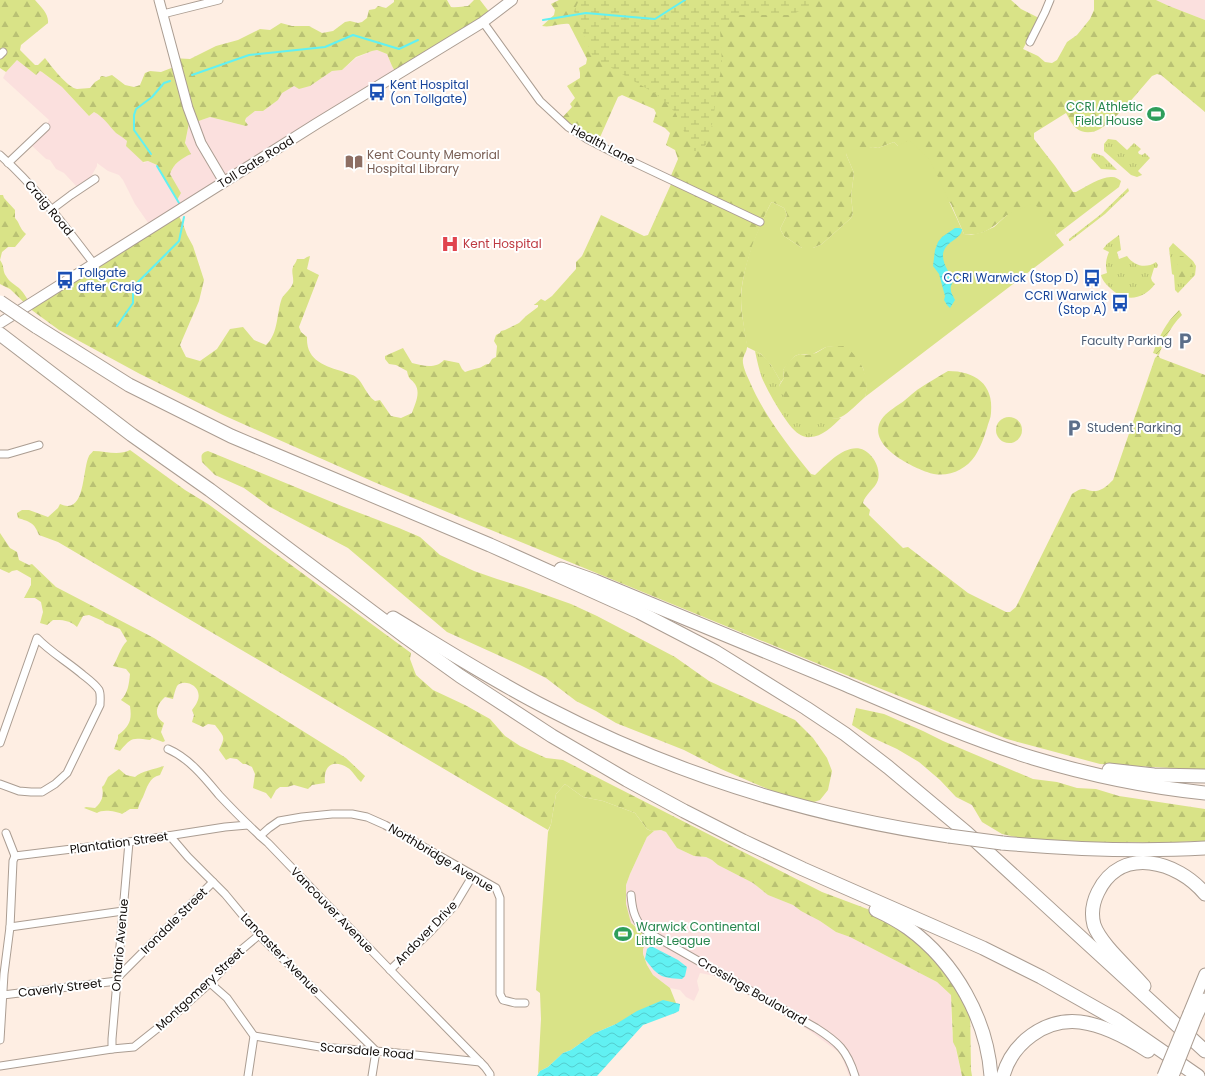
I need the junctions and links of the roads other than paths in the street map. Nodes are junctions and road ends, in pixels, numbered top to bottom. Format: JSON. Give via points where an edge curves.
{"nodes":[{"id":1,"x":159,"y":0,"type":"edge"},
{"id":2,"x":218,"y":0,"type":"edge"},
{"id":3,"x":512,"y":0,"type":"edge"},
{"id":4,"x":1050,"y":0,"type":"edge"},
{"id":5,"x":162,"y":14,"type":"junction"},
{"id":6,"x":483,"y":22,"type":"junction"},
{"id":7,"x":1030,"y":42,"type":"dead end"},
{"id":8,"x":46,"y":127,"type":"dead end"},
{"id":9,"x":0,"y":155,"type":"edge"},
{"id":10,"x":8,"y":163,"type":"junction"},
{"id":11,"x":95,"y":179,"type":"dead end"},
{"id":12,"x":224,"y":182,"type":"junction"},
{"id":13,"x":51,"y":210,"type":"junction"},
{"id":14,"x":760,"y":222,"type":"dead end"},
{"id":15,"x":94,"y":264,"type":"junction"},
{"id":16,"x":0,"y":302,"type":"edge"},
{"id":17,"x":0,"y":323,"type":"edge"},
{"id":18,"x":0,"y":334,"type":"edge"},
{"id":19,"x":39,"y":445,"type":"dead end"},
{"id":20,"x":0,"y":454,"type":"edge"},
{"id":21,"x":490,"y":544,"type":"junction"},
{"id":22,"x":320,"y":573,"type":"junction"},
{"id":23,"x":0,"y":743,"type":"edge"},
{"id":24,"x":991,"y":744,"type":"junction"},
{"id":25,"x":168,"y":750,"type":"dead end"},
{"id":26,"x":1205,"y":776,"type":"edge"},
{"id":27,"x":0,"y":784,"type":"edge"},
{"id":28,"x":1205,"y":793,"type":"edge"},
{"id":29,"x":248,"y":825,"type":"junction"},
{"id":30,"x":6,"y":833,"type":"dead end"},
{"id":31,"x":170,"y":836,"type":"junction"},
{"id":32,"x":260,"y":836,"type":"junction"},
{"id":33,"x":129,"y":842,"type":"junction"},
{"id":34,"x":1205,"y":848,"type":"edge"},
{"id":35,"x":15,"y":856,"type":"junction"},
{"id":36,"x":783,"y":860,"type":"junction"},
{"id":37,"x":473,"y":875,"type":"junction"},
{"id":38,"x":213,"y":882,"type":"junction"},
{"id":39,"x":1205,"y":894,"type":"edge"},
{"id":40,"x":631,"y":895,"type":"dead end"},
{"id":41,"x":123,"y":911,"type":"junction"},
{"id":42,"x":10,"y":927,"type":"junction"},
{"id":43,"x":259,"y":935,"type":"junction"},
{"id":44,"x":390,"y":970,"type":"junction"},
{"id":45,"x":1205,"y":974,"type":"edge"},
{"id":46,"x":118,"y":979,"type":"junction"},
{"id":47,"x":210,"y":983,"type":"junction"},
{"id":48,"x":3,"y":995,"type":"junction"},
{"id":49,"x":1205,"y":999,"type":"edge"},
{"id":50,"x":525,"y":1003,"type":"dead end"},
{"id":51,"x":1193,"y":1015,"type":"junction"},
{"id":52,"x":1174,"y":1023,"type":"junction"},
{"id":53,"x":254,"y":1036,"type":"junction"},
{"id":54,"x":0,"y":1040,"type":"edge"},
{"id":55,"x":1202,"y":1048,"type":"edge"},
{"id":56,"x":112,"y":1049,"type":"junction"},
{"id":57,"x":376,"y":1051,"type":"junction"},
{"id":58,"x":480,"y":1062,"type":"junction"},
{"id":59,"x":0,"y":1066,"type":"edge"},
{"id":60,"x":248,"y":1076,"type":"edge"},
{"id":61,"x":372,"y":1076,"type":"edge"},
{"id":62,"x":490,"y":1076,"type":"edge"},
{"id":63,"x":855,"y":1076,"type":"edge"},
{"id":64,"x":991,"y":1076,"type":"edge"},
{"id":65,"x":1003,"y":1076,"type":"edge"},
{"id":66,"x":1163,"y":1076,"type":"edge"},
{"id":67,"x":1173,"y":1076,"type":"edge"},
{"id":68,"x":1191,"y":1076,"type":"edge"},
{"id":69,"x":1198,"y":1076,"type":"edge"}],
"edges":[{"from":1,"to":5,"type":"street"},
{"from":2,"to":5,"type":"street"},
{"from":3,"to":6,"type":"main road","name":"Toll Gate Road"},
{"from":4,"to":7,"type":"street"},
{"from":5,"to":12,"type":"street","via":[[188,108],[202,143]]},
{"from":6,"to":12,"type":"main road","name":"Toll Gate Road"},
{"from":6,"to":14,"type":"street","name":"Health Lane","via":[[540,101],[568,127],[614,153]]},
{"from":8,"to":10,"type":"street"},
{"from":9,"to":10,"type":"street","name":"Craig Road"},
{"from":10,"to":13,"type":"street","name":"Craig Road","via":[[41,196]]},
{"from":11,"to":13,"type":"street"},
{"from":12,"to":15,"type":"main road","name":"Toll Gate Road"},
{"from":13,"to":15,"type":"street","name":"Craig Road"},
{"from":15,"to":17,"type":"main road","name":"Toll Gate Road"},
{"from":16,"to":21,"type":"highway","bridge":true,"via":[[129,385],[190,416],[231,436]]},
{"from":18,"to":22,"type":"highway"},
{"from":19,"to":20,"type":"street"},
{"from":21,"to":24,"type":"highway","via":[[595,581]]},
{"from":21,"to":52,"type":"highway","via":[[678,631],[716,652],[845,734],[967,833]]},
{"from":22,"to":34,"type":"highway","bridge":true,"via":[[505,686],[646,754],[727,783],[810,808],[874,823],[949,836],[1066,848]]},
{"from":22,"to":36,"type":"highway","via":[[442,664],[552,736],[672,804]]},
{"from":23,"to":27,"type":"street","via":[[37,638],[98,689],[100,705],[67,773],[42,792],[19,790]]},
{"from":24,"to":26,"type":"highway","via":[[1107,770],[1154,775]]},
{"from":24,"to":28,"type":"highway","via":[[1095,775]]},
{"from":25,"to":29,"type":"street","name":"Vancouver Avenue","via":[[177,753],[199,773]]},
{"from":29,"to":31,"type":"street","name":"Plantation Street"},
{"from":29,"to":32,"type":"street","name":"Vancouver Avenue"},
{"from":30,"to":35,"type":"street"},
{"from":31,"to":33,"type":"street","name":"Plantation Street"},
{"from":31,"to":38,"type":"street","name":"Lancaster Avenue"},
{"from":32,"to":37,"type":"street","name":"Northbridge Avenue","via":[[279,821],[352,814],[386,824]]},
{"from":32,"to":44,"type":"street","name":"Vancouver Avenue"},
{"from":33,"to":35,"type":"street","name":"Plantation Street"},
{"from":33,"to":41,"type":"street","name":"Ontario Avenue"},
{"from":35,"to":42,"type":"street"},
{"from":36,"to":64,"type":"highway","via":[[899,922],[935,952],[960,984],[973,1008],[986,1045]]},
{"from":36,"to":69,"type":"highway","via":[[1028,970],[1117,1020]]},
{"from":37,"to":44,"type":"street","name":"Andover Drive","via":[[455,905]]},
{"from":37,"to":50,"type":"street","name":"Northbridge Avenue","via":[[496,888],[500,898],[500,994],[503,1000]]},
{"from":38,"to":43,"type":"street","name":"Lancaster Avenue"},
{"from":38,"to":46,"type":"street","name":"Irondale Street"},
{"from":39,"to":52,"type":"highway","via":[[1194,882],[1179,872],[1159,864],[1141,863],[1124,867],[1112,874],[1100,888],[1094,904],[1093,919],[1102,938]]},
{"from":40,"to":63,"type":"street","name":"Crossings Boulavard","via":[[632,908],[644,929],[833,1039],[845,1051]]},
{"from":41,"to":42,"type":"street"},
{"from":41,"to":46,"type":"street","name":"Ontario Avenue"},
{"from":42,"to":48,"type":"street"},
{"from":43,"to":47,"type":"street","name":"Montgomery Street"},
{"from":43,"to":57,"type":"street","name":"Lancaster Avenue"},
{"from":44,"to":58,"type":"street","name":"Vancouver Avenue"},
{"from":45,"to":51,"type":"main road"},
{"from":46,"to":48,"type":"street","name":"Caverly Street"},
{"from":46,"to":56,"type":"street","name":"Ontario Avenue"},
{"from":47,"to":53,"type":"street","via":[[227,998]]},
{"from":47,"to":56,"type":"street","name":"Montgomery Street","via":[[139,1044],[134,1047]]},
{"from":48,"to":54,"type":"street"},
{"from":49,"to":51,"type":"main road"},
{"from":51,"to":66,"type":"main road","bridge":true},
{"from":51,"to":67,"type":"main road","bridge":true},
{"from":52,"to":55,"type":"highway"},
{"from":53,"to":57,"type":"street","name":"Scarsdale Road","via":[[320,1047]]},
{"from":53,"to":60,"type":"street"},
{"from":56,"to":59,"type":"street","name":"Montgomery Street"},
{"from":57,"to":58,"type":"street","name":"Scarsdale Road"},
{"from":57,"to":61,"type":"street"},
{"from":58,"to":62,"type":"street","name":"Vancouver Avenue"},
{"from":65,"to":68,"type":"highway","via":[[1014,1052],[1032,1035],[1052,1025],[1073,1022],[1094,1026],[1120,1036]]}]}
